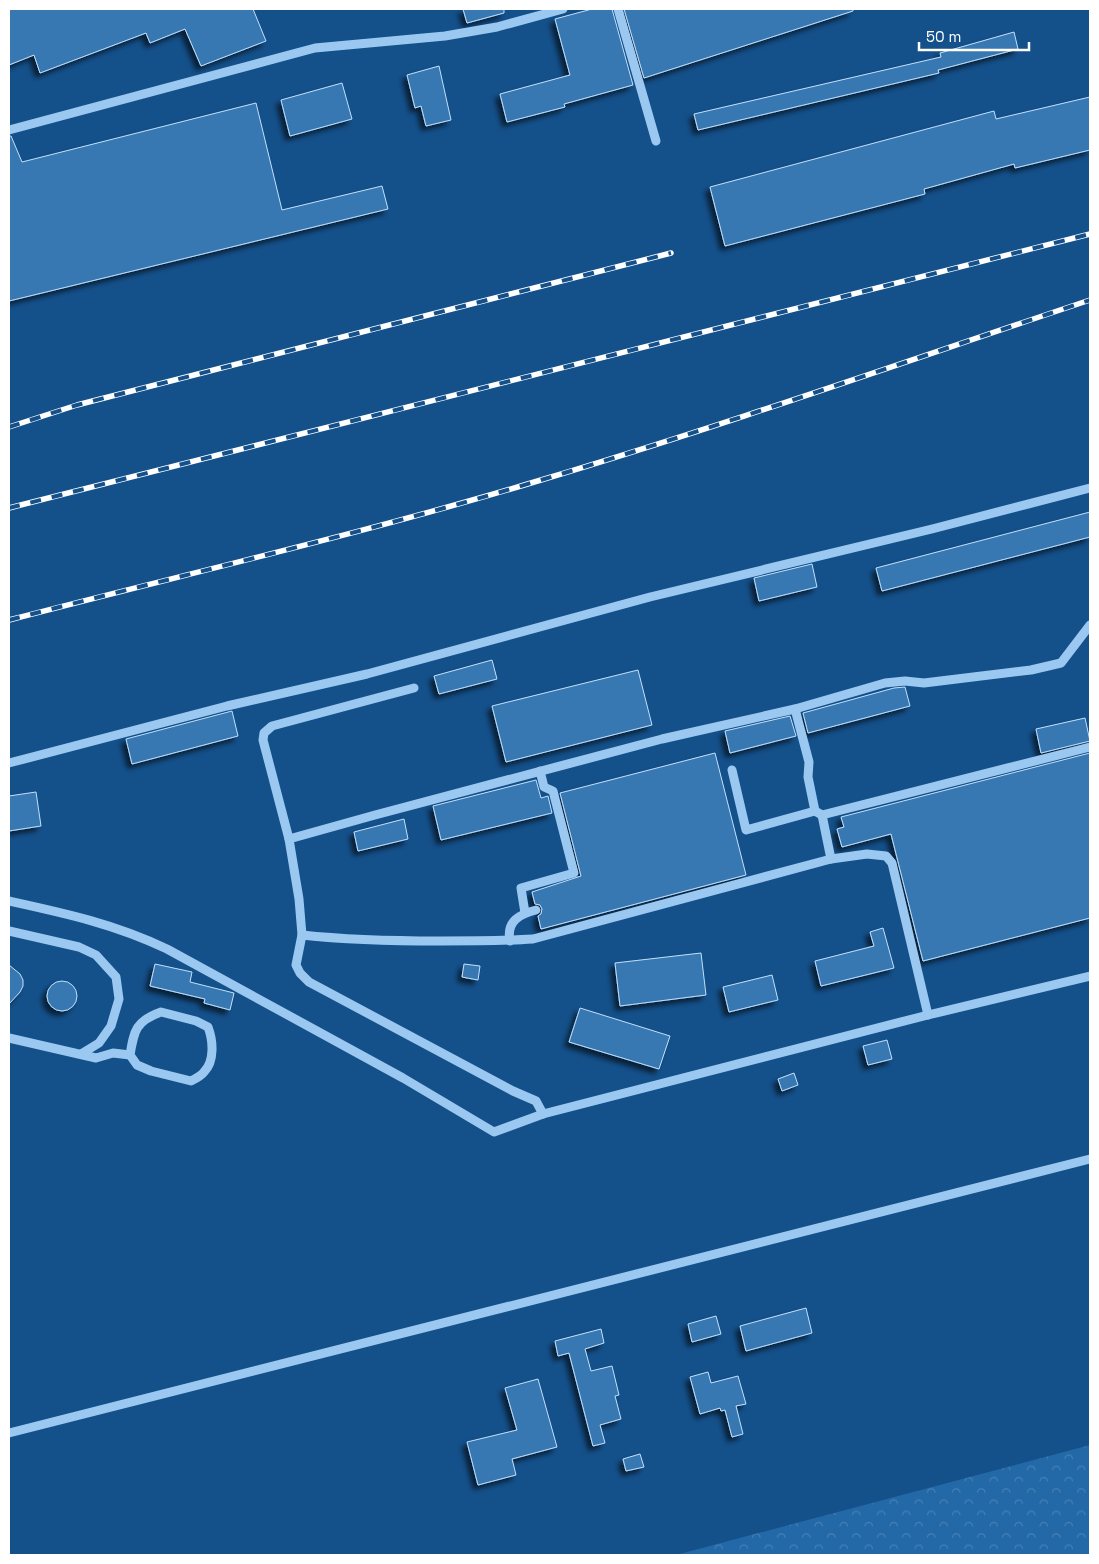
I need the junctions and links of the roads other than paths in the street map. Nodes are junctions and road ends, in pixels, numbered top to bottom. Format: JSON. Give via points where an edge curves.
{"nodes":[{"id":1,"x":563,"y":9,"type":"edge"},
{"id":2,"x":618,"y":9,"type":"edge"},
{"id":3,"x":9,"y":130,"type":"edge"},
{"id":4,"x":656,"y":141,"type":"dead end"},
{"id":5,"x":1090,"y":488,"type":"edge"},
{"id":6,"x":1090,"y":625,"type":"edge"},
{"id":7,"x":414,"y":688,"type":"dead end"},
{"id":8,"x":796,"y":709,"type":"junction"},
{"id":9,"x":1090,"y":747,"type":"edge"},
{"id":10,"x":9,"y":763,"type":"edge"},
{"id":11,"x":732,"y":770,"type":"dead end"},
{"id":12,"x":540,"y":771,"type":"junction"},
{"id":13,"x":818,"y":813,"type":"junction"},
{"id":14,"x":289,"y":839,"type":"junction"},
{"id":15,"x":831,"y":859,"type":"junction"},
{"id":16,"x":9,"y":900,"type":"edge"},
{"id":17,"x":536,"y":910,"type":"dead end"},
{"id":18,"x":525,"y":912,"type":"junction"},
{"id":19,"x":9,"y":931,"type":"edge"},
{"id":20,"x":302,"y":935,"type":"junction"},
{"id":21,"x":510,"y":941,"type":"junction"},
{"id":22,"x":1090,"y":976,"type":"edge"},
{"id":23,"x":928,"y":1015,"type":"junction"},
{"id":24,"x":9,"y":1038,"type":"edge"},
{"id":25,"x":81,"y":1054,"type":"junction"},
{"id":26,"x":130,"y":1055,"type":"junction"},
{"id":27,"x":542,"y":1114,"type":"junction"},
{"id":28,"x":1090,"y":1159,"type":"edge"},
{"id":29,"x":9,"y":1433,"type":"edge"}],
"edges":[{"from":1,"to":3,"type":"lane","via":[[445,36],[315,48]]},
{"from":2,"to":4,"type":"lane"},
{"from":5,"to":10,"type":"lane","via":[[650,597],[367,674],[227,706]]},
{"from":6,"to":8,"type":"lane","via":[[1061,663],[1032,670],[924,683],[885,683]]},
{"from":7,"to":14,"type":"lane","via":[[272,726],[264,733],[263,740]]},
{"from":8,"to":12,"type":"lane"},
{"from":8,"to":13,"type":"lane"},
{"from":9,"to":13,"type":"lane"},
{"from":11,"to":13,"type":"lane","via":[[746,830]]},
{"from":12,"to":14,"type":"lane"},
{"from":12,"to":18,"type":"lane","via":[[544,787],[553,791],[574,873],[521,888]]},
{"from":13,"to":15,"type":"lane"},
{"from":14,"to":20,"type":"lane"},
{"from":15,"to":21,"type":"lane","via":[[533,939]]},
{"from":15,"to":23,"type":"lane","via":[[867,854],[886,856],[892,863]]},
{"from":16,"to":27,"type":"lane","via":[[94,920],[145,938],[403,1078],[494,1132]]},
{"from":17,"to":18,"type":"lane"},
{"from":18,"to":21,"type":"lane","via":[[514,921],[509,933]]},
{"from":19,"to":25,"type":"lane","via":[[79,947],[96,955],[116,977],[119,999],[112,1026],[98,1043]]},
{"from":20,"to":21,"type":"lane","via":[[336,939]]},
{"from":20,"to":27,"type":"lane","via":[[296,965],[309,982],[536,1101]]},
{"from":22,"to":23,"type":"lane"},
{"from":23,"to":27,"type":"lane"},
{"from":24,"to":25,"type":"lane"},
{"from":25,"to":26,"type":"lane","via":[[96,1058],[113,1053]]},
{"from":26,"to":26,"type":"lane","via":[[137,1065],[191,1081],[204,1073],[210,1062],[212,1039],[208,1027],[196,1020],[161,1012],[146,1017],[137,1027]]},
{"from":28,"to":29,"type":"lane"}]}
